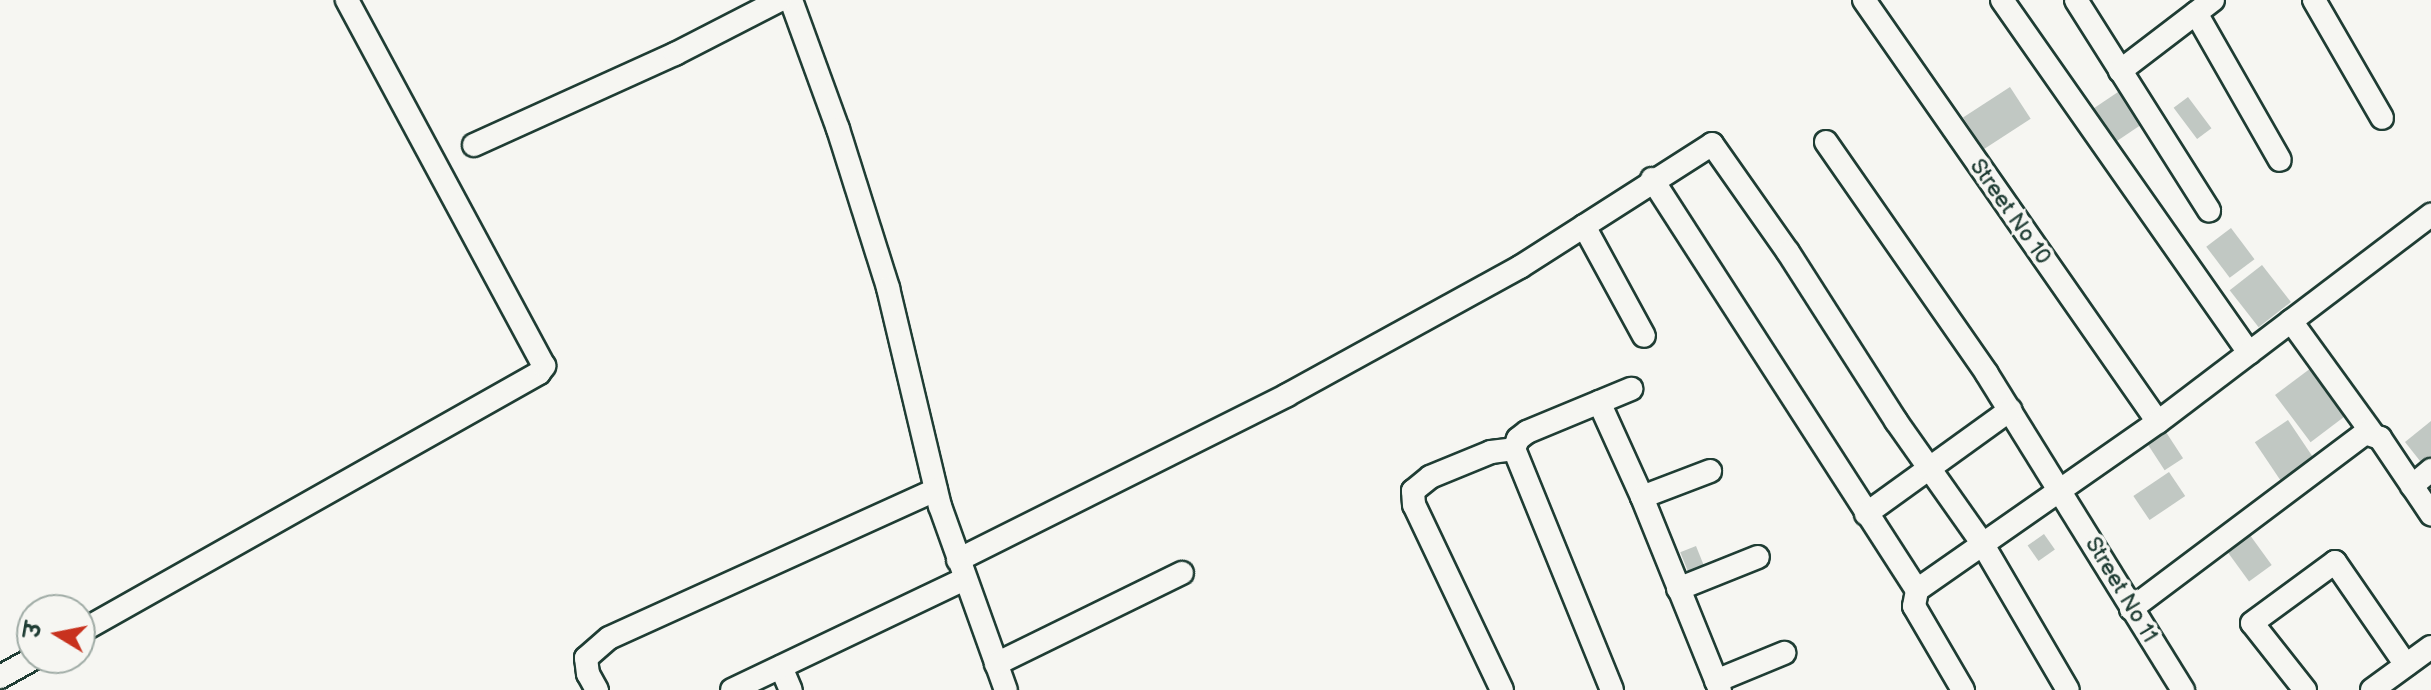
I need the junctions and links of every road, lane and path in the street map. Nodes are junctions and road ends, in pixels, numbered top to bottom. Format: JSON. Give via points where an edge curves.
{"nodes":[{"id":1,"x":347,"y":0,"type":"edge"},
{"id":2,"x":780,"y":0,"type":"edge"},
{"id":3,"x":791,"y":0,"type":"edge"},
{"id":4,"x":1864,"y":0,"type":"edge"},
{"id":5,"x":2002,"y":0,"type":"edge"},
{"id":6,"x":2076,"y":0,"type":"edge"},
{"id":7,"x":2314,"y":0,"type":"edge"},
{"id":8,"x":2205,"y":6,"type":"edge"},
{"id":9,"x":2120,"y":71,"type":"junction"},
{"id":10,"x":2382,"y":118,"type":"dead end"},
{"id":11,"x":1826,"y":142,"type":"dead end"},
{"id":12,"x":474,"y":145,"type":"dead end"},
{"id":13,"x":2280,"y":160,"type":"dead end"},
{"id":14,"x":1652,"y":179,"type":"junction"},
{"id":15,"x":2209,"y":210,"type":"dead end"},
{"id":16,"x":2431,"y":215,"type":"edge"},
{"id":17,"x":1584,"y":226,"type":"junction"},
{"id":18,"x":2291,"y":321,"type":"junction"},
{"id":19,"x":1644,"y":336,"type":"dead end"},
{"id":20,"x":2249,"y":353,"type":"junction"},
{"id":21,"x":1631,"y":389,"type":"dead end"},
{"id":22,"x":1599,"y":402,"type":"junction"},
{"id":23,"x":2010,"y":410,"type":"junction"},
{"id":24,"x":2158,"y":422,"type":"junction"},
{"id":25,"x":2372,"y":433,"type":"junction"},
{"id":26,"x":1514,"y":449,"type":"junction"},
{"id":27,"x":1930,"y":469,"type":"junction"},
{"id":28,"x":2431,"y":470,"type":"edge"},
{"id":29,"x":1710,"y":471,"type":"dead end"},
{"id":30,"x":2412,"y":486,"type":"junction"},
{"id":31,"x":936,"y":490,"type":"junction"},
{"id":32,"x":2060,"y":490,"type":"junction"},
{"id":33,"x":1642,"y":497,"type":"junction"},
{"id":34,"x":1866,"y":514,"type":"junction"},
{"id":35,"x":2431,"y":514,"type":"edge"},
{"id":36,"x":1982,"y":543,"type":"junction"},
{"id":37,"x":1758,"y":557,"type":"dead end"},
{"id":38,"x":961,"y":570,"type":"junction"},
{"id":39,"x":1182,"y":573,"type":"dead end"},
{"id":40,"x":1678,"y":589,"type":"junction"},
{"id":41,"x":1917,"y":590,"type":"junction"},
{"id":42,"x":2131,"y":609,"type":"junction"},
{"id":43,"x":96,"y":623,"type":"edge"},
{"id":44,"x":2431,"y":647,"type":"edge"},
{"id":45,"x":1784,"y":653,"type":"dead end"},
{"id":46,"x":996,"y":664,"type":"junction"},
{"id":47,"x":2406,"y":665,"type":"junction"},
{"id":48,"x":781,"y":667,"type":"junction"},
{"id":49,"x":1718,"y":686,"type":"edge"},
{"id":50,"x":2381,"y":687,"type":"edge"},
{"id":51,"x":597,"y":690,"type":"edge"},
{"id":52,"x":732,"y":690,"type":"edge"},
{"id":53,"x":791,"y":690,"type":"edge"},
{"id":54,"x":1006,"y":690,"type":"edge"},
{"id":55,"x":1502,"y":690,"type":"edge"},
{"id":56,"x":1612,"y":690,"type":"edge"},
{"id":57,"x":1963,"y":690,"type":"edge"},
{"id":58,"x":2068,"y":690,"type":"edge"},
{"id":59,"x":2183,"y":690,"type":"edge"},
{"id":60,"x":2305,"y":690,"type":"edge"}],
"edges":[{"from":1,"to":43,"type":"street","via":[[544,366]]},
{"from":2,"to":12,"type":"street"},
{"from":3,"to":31,"type":"street","via":[[888,288]]},
{"from":4,"to":24,"type":"street","name":"Street No 10"},
{"from":5,"to":20,"type":"street"},
{"from":6,"to":9,"type":"street"},
{"from":7,"to":10,"type":"street"},
{"from":8,"to":9,"type":"street"},
{"from":8,"to":13,"type":"street"},
{"from":9,"to":15,"type":"street"},
{"from":11,"to":23,"type":"street","name":"Street No 11"},
{"from":14,"to":17,"type":"street"},
{"from":14,"to":27,"type":"street","via":[[1702,147],[1717,145]]},
{"from":14,"to":34,"type":"street"},
{"from":16,"to":18,"type":"street"},
{"from":17,"to":19,"type":"street"},
{"from":17,"to":38,"type":"street","via":[[1520,267]]},
{"from":18,"to":20,"type":"street"},
{"from":18,"to":25,"type":"street"},
{"from":20,"to":24,"type":"street"},
{"from":21,"to":22,"type":"street"},
{"from":22,"to":26,"type":"street","via":[[1527,432]]},
{"from":22,"to":33,"type":"street"},
{"from":23,"to":27,"type":"street"},
{"from":23,"to":32,"type":"street","name":"Street No 11"},
{"from":24,"to":32,"type":"street"},
{"from":25,"to":30,"type":"street"},
{"from":25,"to":42,"type":"street","via":[[2355,438]]},
{"from":26,"to":55,"type":"street","via":[[1491,452],[1430,477],[1413,491],[1414,505]]},
{"from":26,"to":56,"type":"street"},
{"from":27,"to":34,"type":"street"},
{"from":27,"to":36,"type":"street"},
{"from":28,"to":30,"type":"street"},
{"from":29,"to":33,"type":"street"},
{"from":30,"to":35,"type":"street"},
{"from":31,"to":38,"type":"street"},
{"from":31,"to":51,"type":"street","via":[[609,638],[586,658]]},
{"from":32,"to":36,"type":"street"},
{"from":32,"to":42,"type":"street","name":"Street No 11"},
{"from":33,"to":40,"type":"street"},
{"from":34,"to":41,"type":"street"},
{"from":36,"to":41,"type":"street"},
{"from":36,"to":58,"type":"street"},
{"from":37,"to":40,"type":"street"},
{"from":38,"to":46,"type":"street"},
{"from":38,"to":48,"type":"street"},
{"from":39,"to":46,"type":"street"},
{"from":40,"to":49,"type":"street"},
{"from":41,"to":57,"type":"street","via":[[1914,606]]},
{"from":42,"to":59,"type":"street","name":"Street No 11"},
{"from":44,"to":47,"type":"street"},
{"from":45,"to":49,"type":"street"},
{"from":46,"to":54,"type":"street"},
{"from":47,"to":50,"type":"street"},
{"from":47,"to":60,"type":"street","via":[[2335,562],[2252,623]]},
{"from":48,"to":52,"type":"street"},
{"from":48,"to":53,"type":"street"}]}
